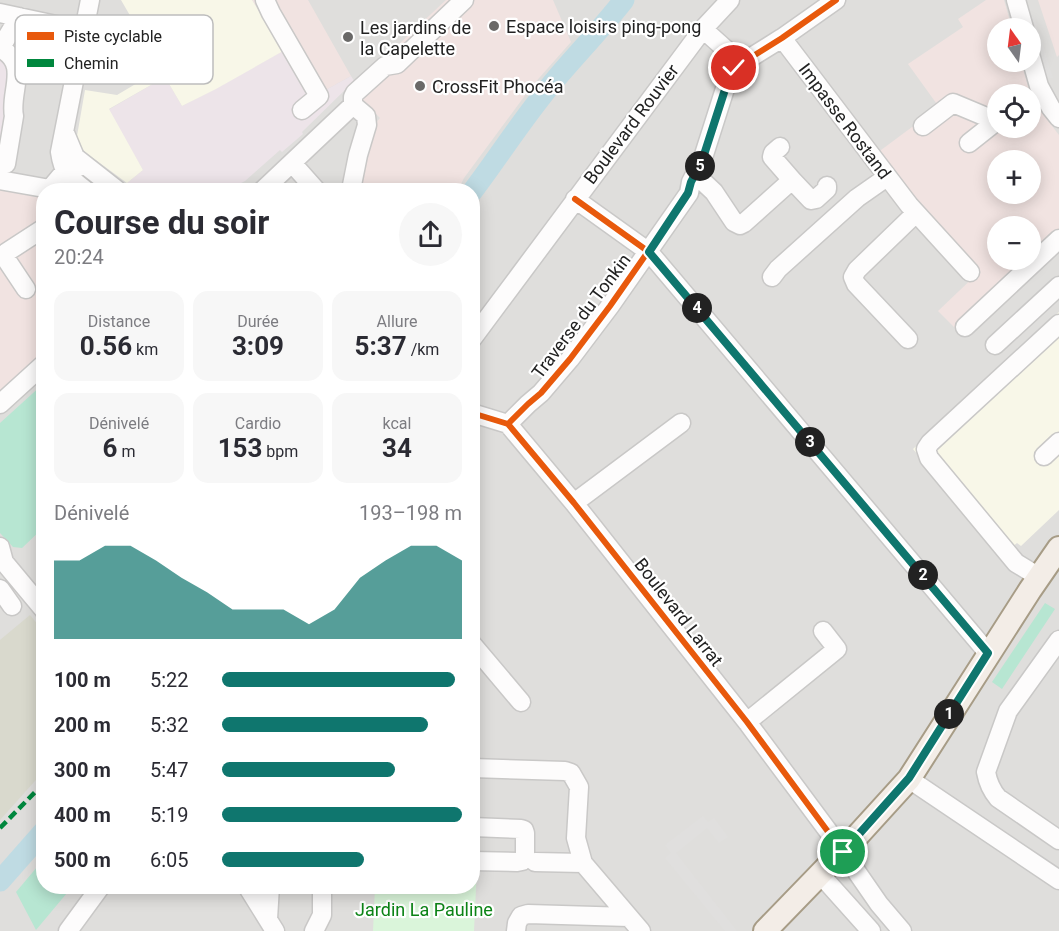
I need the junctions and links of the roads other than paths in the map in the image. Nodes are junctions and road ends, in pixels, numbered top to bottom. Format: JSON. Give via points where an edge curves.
{"nodes":[{"id":1,"x":90,"y":0,"type":"edge"},
{"id":2,"x":265,"y":0,"type":"edge"},
{"id":3,"x":464,"y":0,"type":"edge"},
{"id":4,"x":730,"y":0,"type":"edge"},
{"id":5,"x":836,"y":0,"type":"edge"},
{"id":6,"x":1016,"y":0,"type":"edge"},
{"id":7,"x":0,"y":13,"type":"edge"},
{"id":8,"x":87,"y":15,"type":"edge"},
{"id":9,"x":15,"y":16,"type":"edge"},
{"id":10,"x":1021,"y":18,"type":"edge"},
{"id":11,"x":15,"y":24,"type":"edge"},
{"id":12,"x":703,"y":29,"type":"junction"},
{"id":13,"x":782,"y":38,"type":"junction"},
{"id":14,"x":1,"y":49,"type":"edge"},
{"id":15,"x":15,"y":64,"type":"edge"},
{"id":16,"x":742,"y":64,"type":"junction"},
{"id":17,"x":17,"y":84,"type":"edge"},
{"id":18,"x":74,"y":84,"type":"edge"},
{"id":19,"x":1041,"y":98,"type":"edge"},
{"id":20,"x":354,"y":105,"type":"junction"},
{"id":21,"x":302,"y":110,"type":"dead end"},
{"id":22,"x":987,"y":117,"type":"edge"},
{"id":23,"x":1059,"y":118,"type":"edge"},
{"id":24,"x":923,"y":126,"type":"dead end"},
{"id":25,"x":987,"y":129,"type":"edge"},
{"id":26,"x":65,"y":133,"type":"junction"},
{"id":27,"x":969,"y":143,"type":"dead end"},
{"id":28,"x":780,"y":147,"type":"dead end"},
{"id":29,"x":292,"y":163,"type":"junction"},
{"id":30,"x":0,"y":164,"type":"edge"},
{"id":31,"x":65,"y":171,"type":"junction"},
{"id":32,"x":93,"y":171,"type":"junction"},
{"id":33,"x":696,"y":175,"type":"junction"},
{"id":34,"x":887,"y":177,"type":"junction"},
{"id":35,"x":0,"y":180,"type":"edge"},
{"id":36,"x":792,"y":180,"type":"junction"},
{"id":37,"x":56,"y":183,"type":"edge"},
{"id":38,"x":76,"y":183,"type":"edge"},
{"id":39,"x":108,"y":183,"type":"edge"},
{"id":40,"x":271,"y":183,"type":"edge"},
{"id":41,"x":310,"y":183,"type":"edge"},
{"id":42,"x":352,"y":183,"type":"edge"},
{"id":43,"x":827,"y":186,"type":"dead end"},
{"id":44,"x":36,"y":187,"type":"edge"},
{"id":45,"x":575,"y":199,"type":"junction"},
{"id":46,"x":913,"y":209,"type":"junction"},
{"id":47,"x":36,"y":233,"type":"edge"},
{"id":48,"x":1059,"y":239,"type":"edge"},
{"id":49,"x":649,"y":252,"type":"junction"},
{"id":50,"x":970,"y":272,"type":"dead end"},
{"id":51,"x":772,"y":277,"type":"dead end"},
{"id":52,"x":1059,"y":286,"type":"edge"},
{"id":53,"x":26,"y":289,"type":"dead end"},
{"id":54,"x":1059,"y":324,"type":"edge"},
{"id":55,"x":965,"y":327,"type":"dead end"},
{"id":56,"x":480,"y":328,"type":"edge"},
{"id":57,"x":908,"y":339,"type":"dead end"},
{"id":58,"x":995,"y":345,"type":"dead end"},
{"id":59,"x":36,"y":371,"type":"edge"},
{"id":60,"x":0,"y":404,"type":"edge"},
{"id":61,"x":480,"y":415,"type":"edge"},
{"id":62,"x":681,"y":423,"type":"dead end"},
{"id":63,"x":508,"y":424,"type":"junction"},
{"id":64,"x":1059,"y":442,"type":"edge"},
{"id":65,"x":1044,"y":456,"type":"dead end"},
{"id":66,"x":574,"y":503,"type":"junction"},
{"id":67,"x":0,"y":547,"type":"edge"},
{"id":68,"x":1051,"y":566,"type":"edge"},
{"id":69,"x":0,"y":589,"type":"edge"},
{"id":70,"x":36,"y":601,"type":"edge"},
{"id":71,"x":12,"y":606,"type":"dead end"},
{"id":72,"x":823,"y":631,"type":"dead end"},
{"id":73,"x":1059,"y":640,"type":"edge"},
{"id":74,"x":480,"y":653,"type":"edge"},
{"id":75,"x":988,"y":653,"type":"junction"},
{"id":76,"x":521,"y":702,"type":"dead end"},
{"id":77,"x":747,"y":722,"type":"junction"},
{"id":78,"x":480,"y":768,"type":"edge"},
{"id":79,"x":909,"y":778,"type":"junction"},
{"id":80,"x":480,"y":827,"type":"edge"},
{"id":81,"x":1059,"y":840,"type":"edge"},
{"id":82,"x":843,"y":852,"type":"junction"},
{"id":83,"x":480,"y":861,"type":"edge"},
{"id":84,"x":535,"y":862,"type":"dead end"},
{"id":85,"x":583,"y":863,"type":"junction"},
{"id":86,"x":820,"y":874,"type":"junction"},
{"id":87,"x":1059,"y":880,"type":"edge"},
{"id":88,"x":96,"y":894,"type":"edge"},
{"id":89,"x":252,"y":894,"type":"edge"},
{"id":90,"x":270,"y":894,"type":"edge"},
{"id":91,"x":321,"y":894,"type":"edge"},
{"id":92,"x":635,"y":924,"type":"edge"},
{"id":93,"x":272,"y":925,"type":"edge"},
{"id":94,"x":319,"y":926,"type":"edge"},
{"id":95,"x":71,"y":930,"type":"edge"},
{"id":96,"x":516,"y":931,"type":"edge"},
{"id":97,"x":765,"y":931,"type":"edge"},
{"id":98,"x":871,"y":931,"type":"edge"},
{"id":99,"x":902,"y":931,"type":"edge"}],
"edges":[{"from":1,"to":8,"type":"street"},
{"from":2,"to":21,"type":"street","via":[[319,96]]},
{"from":3,"to":20,"type":"street","via":[[397,64],[385,66],[355,93]]},
{"from":4,"to":12,"type":"street","name":"Boulevard Rouvier"},
{"from":5,"to":13,"type":"street","name":"Traverse du Tonkin"},
{"from":6,"to":10,"type":"street"},
{"from":7,"to":9,"type":"street"},
{"from":11,"to":14,"type":"street"},
{"from":12,"to":16,"type":"street"},
{"from":12,"to":45,"type":"street","name":"Boulevard Rouvier"},
{"from":13,"to":16,"type":"street","name":"Traverse du Tonkin"},
{"from":13,"to":34,"type":"street","name":"Impasse Rostand"},
{"from":14,"to":15,"type":"street"},
{"from":16,"to":33,"type":"street","name":"Traverse du Tonkin","via":[[730,74]]},
{"from":17,"to":30,"type":"street","via":[[6,164]]},
{"from":18,"to":26,"type":"street"},
{"from":19,"to":23,"type":"street"},
{"from":20,"to":29,"type":"street"},
{"from":20,"to":42,"type":"street","via":[[366,116],[367,125]]},
{"from":22,"to":24,"type":"street","via":[[953,103]]},
{"from":25,"to":27,"type":"street"},
{"from":26,"to":31,"type":"street","via":[[60,152]]},
{"from":26,"to":32,"type":"street","via":[[75,157]]},
{"from":28,"to":36,"type":"street","via":[[772,157]]},
{"from":29,"to":40,"type":"street"},
{"from":29,"to":41,"type":"street"},
{"from":31,"to":32,"type":"street","via":[[78,167]]},
{"from":31,"to":37,"type":"street"},
{"from":31,"to":38,"type":"street"},
{"from":32,"to":39,"type":"street"},
{"from":33,"to":36,"type":"street","via":[[740,225]]},
{"from":33,"to":49,"type":"street","name":"Traverse du Tonkin"},
{"from":34,"to":46,"type":"street","name":"Impasse Rostand"},
{"from":34,"to":51,"type":"street","via":[[857,198]]},
{"from":35,"to":44,"type":"street"},
{"from":36,"to":43,"type":"street","via":[[811,200]]},
{"from":45,"to":49,"type":"street"},
{"from":45,"to":56,"type":"street","name":"Boulevard Rouvier"},
{"from":46,"to":50,"type":"street","name":"Impasse Rostand"},
{"from":46,"to":57,"type":"street","via":[[853,277]]},
{"from":47,"to":53,"type":"street","via":[[7,252],[6,259]]},
{"from":48,"to":55,"type":"street"},
{"from":49,"to":63,"type":"street","name":"Traverse du Tonkin","via":[[570,359]]},
{"from":49,"to":75,"type":"street"},
{"from":52,"to":58,"type":"street"},
{"from":54,"to":68,"type":"street","via":[[926,449],[929,458],[1016,563]]},
{"from":59,"to":60,"type":"street"},
{"from":61,"to":63,"type":"street"},
{"from":62,"to":66,"type":"street"},
{"from":63,"to":66,"type":"street","name":"Boulevard Larrat"},
{"from":64,"to":65,"type":"street"},
{"from":66,"to":77,"type":"street","name":"Boulevard Larrat"},
{"from":67,"to":70,"type":"street","via":[[3,562]]},
{"from":68,"to":75,"type":"main road"},
{"from":69,"to":71,"type":"street"},
{"from":72,"to":77,"type":"street","via":[[837,649]]},
{"from":73,"to":81,"type":"street","via":[[1008,711],[986,772],[998,798]]},
{"from":74,"to":76,"type":"street"},
{"from":75,"to":79,"type":"main road"},
{"from":77,"to":82,"type":"street","name":"Boulevard Larrat"},
{"from":78,"to":85,"type":"street","via":[[571,773],[579,787],[576,838]]},
{"from":79,"to":82,"type":"main road"},
{"from":79,"to":87,"type":"street"},
{"from":80,"to":83,"type":"street","via":[[524,830],[525,856],[517,862]]},
{"from":82,"to":86,"type":"main road"},
{"from":82,"to":99,"type":"street","name":"Boulevard Larrat"},
{"from":84,"to":85,"type":"street"},
{"from":85,"to":92,"type":"street"},
{"from":86,"to":97,"type":"main road"},
{"from":86,"to":98,"type":"street"},
{"from":88,"to":95,"type":"street"},
{"from":89,"to":93,"type":"street"},
{"from":90,"to":93,"type":"street"},
{"from":91,"to":94,"type":"street"},
{"from":92,"to":96,"type":"street","via":[[528,914],[521,916]]}]}
